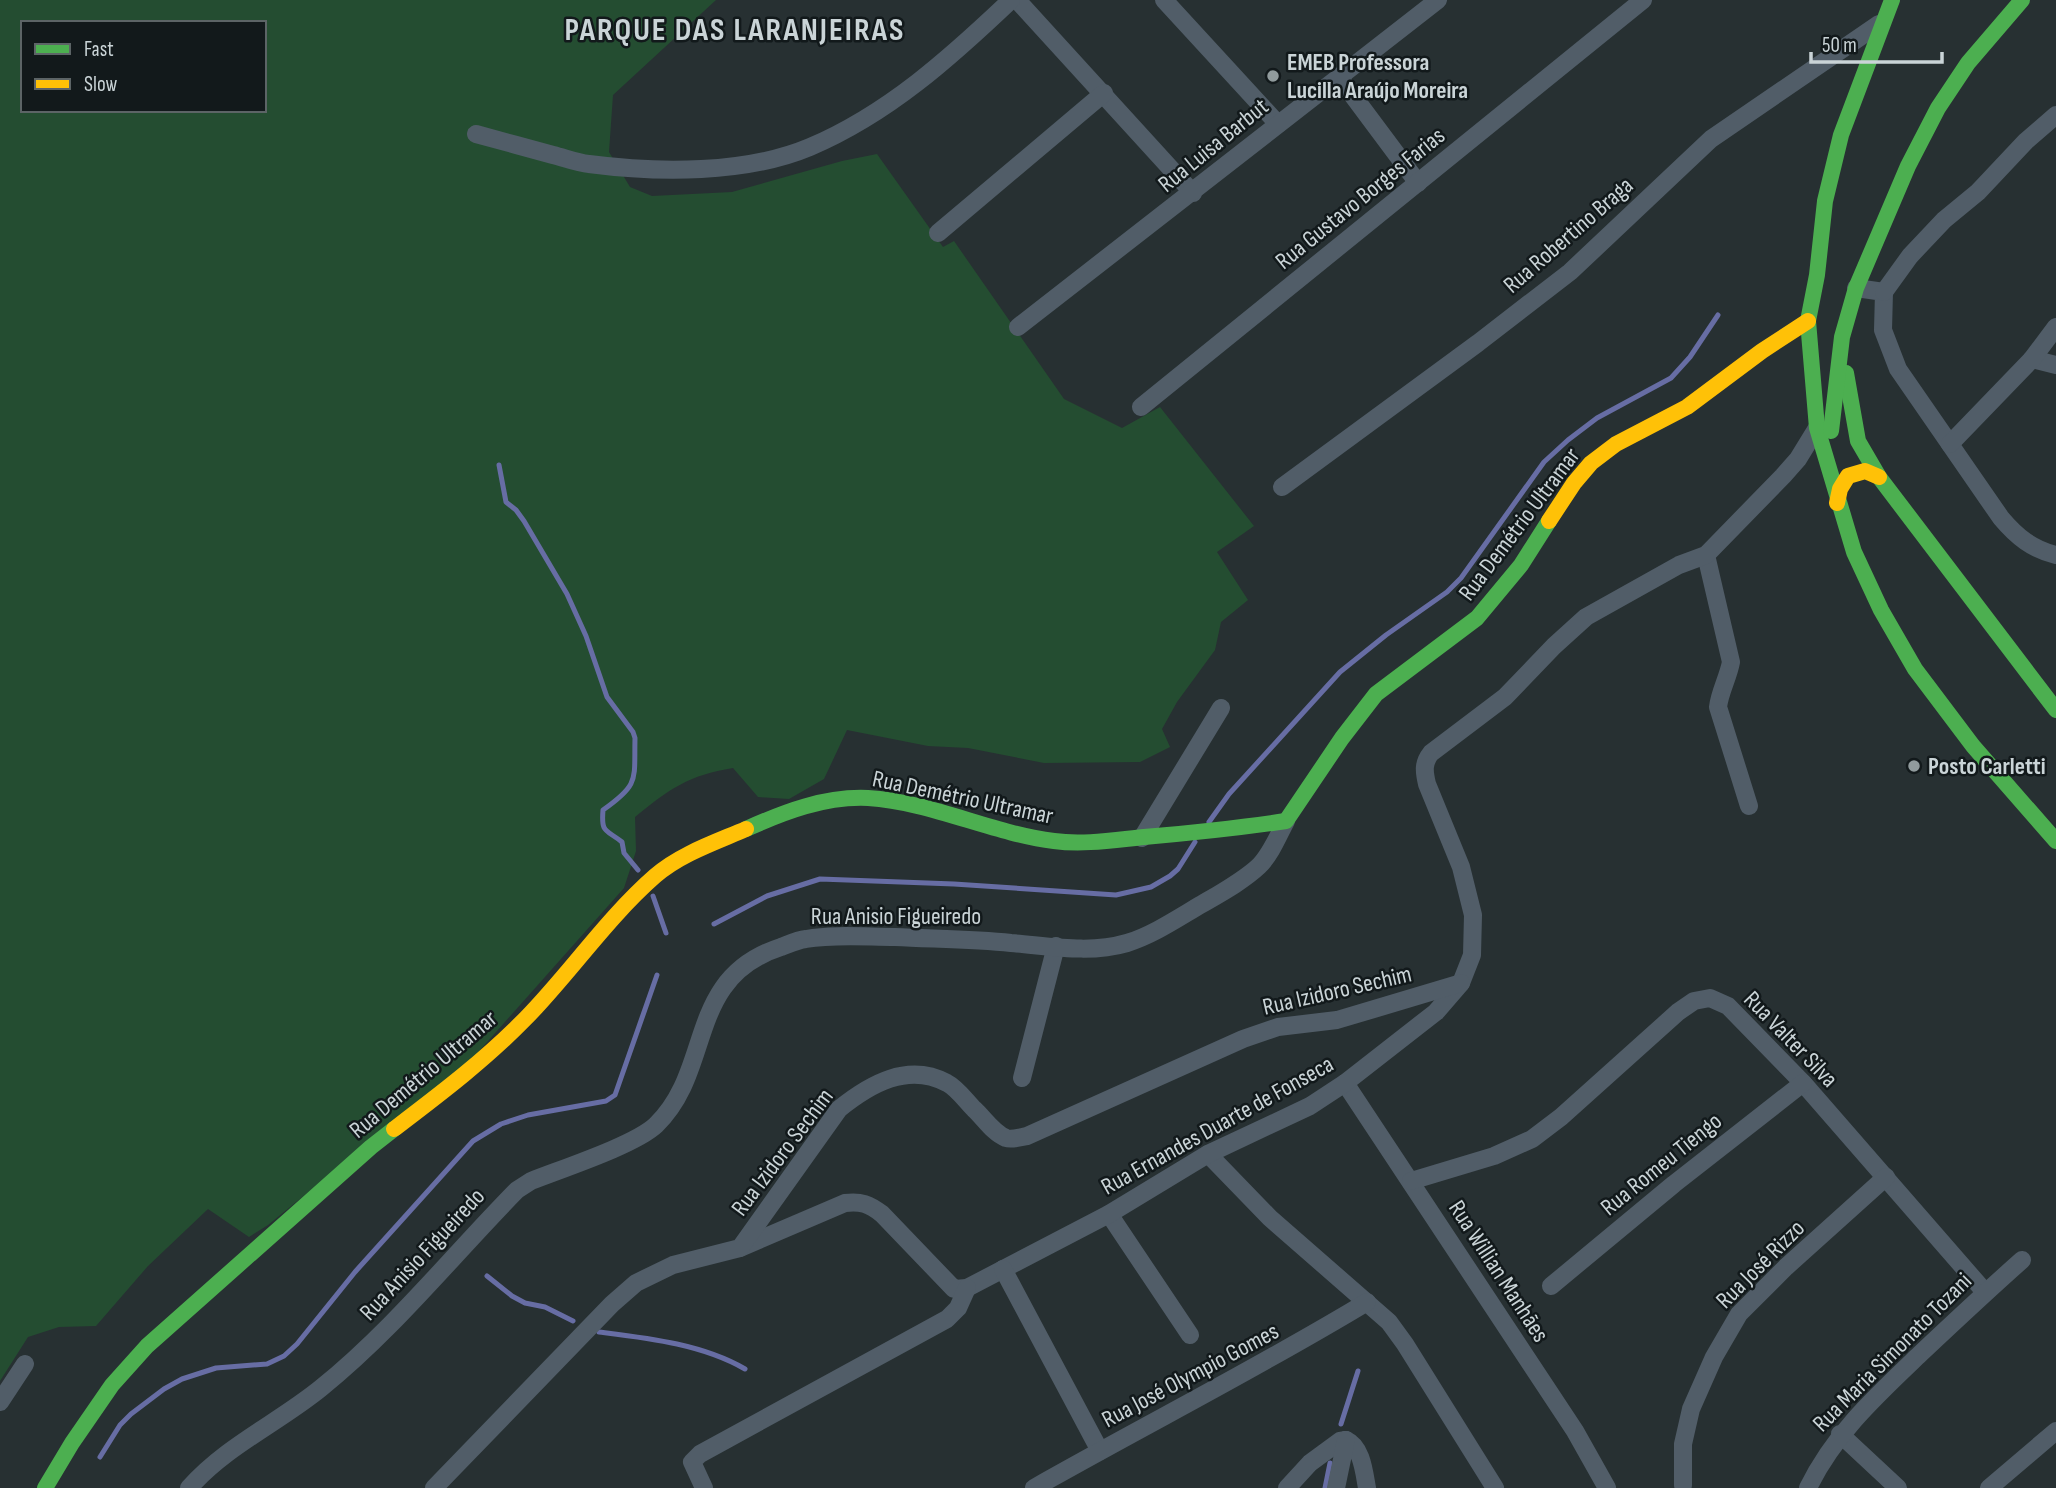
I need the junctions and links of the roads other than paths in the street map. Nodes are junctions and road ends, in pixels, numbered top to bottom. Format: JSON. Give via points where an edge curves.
{"nodes":[{"id":1,"x":1011,"y":0,"type":"edge"},
{"id":2,"x":1017,"y":0,"type":"edge"},
{"id":3,"x":1164,"y":0,"type":"edge"},
{"id":4,"x":1643,"y":0,"type":"edge"},
{"id":5,"x":1892,"y":0,"type":"edge"},
{"id":6,"x":2022,"y":0,"type":"edge"},
{"id":7,"x":1427,"y":2,"type":"edge"},
{"id":8,"x":1885,"y":20,"type":"junction"},
{"id":9,"x":1339,"y":77,"type":"junction"},
{"id":10,"x":1104,"y":93,"type":"junction"},
{"id":11,"x":2056,"y":115,"type":"edge"},
{"id":12,"x":1278,"y":124,"type":"junction"},
{"id":13,"x":476,"y":134,"type":"dead end"},
{"id":14,"x":1418,"y":183,"type":"junction"},
{"id":15,"x":1193,"y":192,"type":"junction"},
{"id":16,"x":938,"y":233,"type":"dead end"},
{"id":17,"x":1817,"y":275,"type":"junction"},
{"id":18,"x":1856,"y":288,"type":"junction"},
{"id":19,"x":1884,"y":292,"type":"junction"},
{"id":20,"x":1824,"y":313,"type":"dead end"},
{"id":21,"x":1808,"y":321,"type":"junction"},
{"id":22,"x":1017,"y":327,"type":"dead end"},
{"id":23,"x":2056,"y":327,"type":"edge"},
{"id":24,"x":1835,"y":338,"type":"junction"},
{"id":25,"x":2032,"y":359,"type":"junction"},
{"id":26,"x":2056,"y":365,"type":"edge"},
{"id":27,"x":1834,"y":402,"type":"junction"},
{"id":28,"x":1141,"y":407,"type":"dead end"},
{"id":29,"x":1817,"y":428,"type":"junction"},
{"id":30,"x":1858,"y":441,"type":"junction"},
{"id":31,"x":1950,"y":444,"type":"junction"},
{"id":32,"x":1827,"y":468,"type":"junction"},
{"id":33,"x":1879,"y":477,"type":"junction"},
{"id":34,"x":1282,"y":487,"type":"dead end"},
{"id":35,"x":1837,"y":503,"type":"junction"},
{"id":36,"x":1706,"y":555,"type":"junction"},
{"id":37,"x":2056,"y":555,"type":"edge"},
{"id":38,"x":1221,"y":708,"type":"dead end"},
{"id":39,"x":2056,"y":710,"type":"edge"},
{"id":40,"x":1749,"y":806,"type":"dead end"},
{"id":41,"x":1286,"y":821,"type":"junction"},
{"id":42,"x":1142,"y":838,"type":"junction"},
{"id":43,"x":2056,"y":841,"type":"edge"},
{"id":44,"x":1056,"y":946,"type":"junction"},
{"id":45,"x":1461,"y":984,"type":"junction"},
{"id":46,"x":1022,"y":1078,"type":"dead end"},
{"id":47,"x":1345,"y":1083,"type":"junction"},
{"id":48,"x":1802,"y":1083,"type":"junction"},
{"id":49,"x":1208,"y":1154,"type":"junction"},
{"id":50,"x":1886,"y":1177,"type":"junction"},
{"id":51,"x":1411,"y":1181,"type":"junction"},
{"id":52,"x":1109,"y":1214,"type":"junction"},
{"id":53,"x":740,"y":1248,"type":"junction"},
{"id":54,"x":2022,"y":1260,"type":"dead end"},
{"id":55,"x":1003,"y":1269,"type":"junction"},
{"id":56,"x":1551,"y":1286,"type":"dead end"},
{"id":57,"x":967,"y":1288,"type":"junction"},
{"id":58,"x":1985,"y":1292,"type":"junction"},
{"id":59,"x":1367,"y":1303,"type":"junction"},
{"id":60,"x":1190,"y":1335,"type":"dead end"},
{"id":61,"x":25,"y":1364,"type":"dead end"},
{"id":62,"x":0,"y":1402,"type":"edge"},
{"id":63,"x":2056,"y":1431,"type":"edge"},
{"id":64,"x":1840,"y":1434,"type":"junction"},
{"id":65,"x":1346,"y":1440,"type":"junction"},
{"id":66,"x":1100,"y":1451,"type":"junction"},
{"id":67,"x":1683,"y":1485,"type":"dead end"},
{"id":68,"x":45,"y":1488,"type":"edge"},
{"id":69,"x":189,"y":1488,"type":"edge"},
{"id":70,"x":434,"y":1488,"type":"edge"},
{"id":71,"x":704,"y":1488,"type":"edge"},
{"id":72,"x":1034,"y":1488,"type":"edge"},
{"id":73,"x":1287,"y":1488,"type":"edge"},
{"id":74,"x":1336,"y":1488,"type":"edge"},
{"id":75,"x":1367,"y":1488,"type":"edge"},
{"id":76,"x":1495,"y":1488,"type":"edge"},
{"id":77,"x":1607,"y":1488,"type":"edge"},
{"id":78,"x":1808,"y":1488,"type":"edge"},
{"id":79,"x":1898,"y":1488,"type":"edge"},
{"id":80,"x":1989,"y":1488,"type":"edge"}],
"edges":[{"from":1,"to":13,"type":"street","via":[[958,50],[869,117],[809,148],[747,165],[700,169],[587,164]]},
{"from":2,"to":10,"type":"street"},
{"from":3,"to":12,"type":"street"},
{"from":4,"to":14,"type":"street","name":"Rua Gustavo Borges Farias"},
{"from":5,"to":8,"type":"main road"},
{"from":6,"to":18,"type":"main road","via":[[1968,63],[1938,108]]},
{"from":7,"to":9,"type":"street","name":"Rua Luisa Barbut"},
{"from":8,"to":17,"type":"main road","via":[[1841,135],[1825,201]]},
{"from":8,"to":34,"type":"street","name":"Rua Robertino Braga","via":[[1711,139],[1570,272]]},
{"from":9,"to":12,"type":"street","name":"Rua Luisa Barbut"},
{"from":9,"to":14,"type":"street"},
{"from":10,"to":15,"type":"street"},
{"from":10,"to":16,"type":"street"},
{"from":11,"to":19,"type":"street","via":[[1944,220]]},
{"from":12,"to":15,"type":"street","name":"Rua Luisa Barbut"},
{"from":14,"to":28,"type":"street","name":"Rua Gustavo Borges Farias"},
{"from":15,"to":22,"type":"street","name":"Rua Luisa Barbut"},
{"from":17,"to":20,"type":"main road"},
{"from":17,"to":21,"type":"main road"},
{"from":18,"to":19,"type":"street"},
{"from":18,"to":24,"type":"main road"},
{"from":19,"to":31,"type":"street","via":[[1883,330],[1898,369]]},
{"from":21,"to":29,"type":"main road"},
{"from":21,"to":41,"type":"main road","name":"Rua Demétrio Ultramar","via":[[1687,407],[1616,444],[1591,463],[1521,565],[1477,618],[1376,694]]},
{"from":23,"to":25,"type":"street"},
{"from":24,"to":27,"type":"main road"},
{"from":24,"to":30,"type":"main road"},
{"from":25,"to":26,"type":"street"},
{"from":25,"to":31,"type":"street"},
{"from":27,"to":30,"type":"main road"},
{"from":27,"to":32,"type":"main road"},
{"from":29,"to":32,"type":"main road"},
{"from":29,"to":36,"type":"street","name":"Rua Ernandes Duarte de Fonseca","via":[[1798,459]]},
{"from":30,"to":33,"type":"main road"},
{"from":31,"to":37,"type":"street","via":[[2016,535],[2038,551]]},
{"from":32,"to":35,"type":"main road"},
{"from":33,"to":35,"type":"main road","via":[[1866,471],[1848,475]]},
{"from":33,"to":39,"type":"main road"},
{"from":35,"to":43,"type":"main road","via":[[1881,610],[1915,669],[1973,746]]},
{"from":36,"to":40,"type":"street","via":[[1731,662],[1718,707]]},
{"from":36,"to":45,"type":"street","name":"Rua Ernandes Duarte de Fonseca","via":[[1679,565],[1586,617],[1505,697],[1426,760],[1427,784],[1461,867],[1473,915],[1472,955]]},
{"from":38,"to":42,"type":"street"},
{"from":41,"to":42,"type":"main road","name":"Rua Demétrio Ultramar"},
{"from":41,"to":44,"type":"street","name":"Rua Anisio Figueiredo","via":[[1259,866],[1167,924],[1128,943],[1103,948]]},
{"from":42,"to":68,"type":"main road","name":"Rua Demétrio Ultramar","via":[[1054,841],[915,806],[868,798],[829,800],[777,815],[657,874],[526,1018],[470,1071],[371,1147],[147,1346],[112,1385]]},
{"from":44,"to":46,"type":"street"},
{"from":44,"to":69,"type":"street","name":"Rua Anisio Figueiredo","via":[[866,937],[805,939],[763,952],[738,969],[717,994],[683,1085],[654,1127],[517,1190],[381,1334],[320,1388],[233,1448]]},
{"from":45,"to":47,"type":"street","name":"Rua Ernandes Duarte de Fonseca","via":[[1436,1012]]},
{"from":45,"to":53,"type":"street","name":"Rua Izidoro Sechim","via":[[1337,1020],[1278,1027],[1243,1039],[1027,1136],[1008,1139],[994,1131],[949,1084],[938,1079],[903,1074],[883,1081],[839,1109]]},
{"from":47,"to":49,"type":"street","name":"Rua Ernandes Duarte de Fonseca","via":[[1310,1106]]},
{"from":47,"to":51,"type":"street","name":"Rua Willian Manhães"},
{"from":48,"to":50,"type":"street","name":"Rua Valter Silva"},
{"from":48,"to":51,"type":"street","name":"Rua Valter Silva","via":[[1728,1006],[1710,998],[1694,1001],[1532,1139],[1494,1156]]},
{"from":48,"to":56,"type":"street","name":"Rua Romeu Tiengo"},
{"from":49,"to":52,"type":"street","name":"Rua Ernandes Duarte de Fonseca"},
{"from":49,"to":59,"type":"street","via":[[1270,1218]]},
{"from":50,"to":58,"type":"street","name":"Rua Valter Silva"},
{"from":50,"to":67,"type":"street","name":"Rua José Rizzo","via":[[1739,1314],[1691,1409],[1683,1444]]},
{"from":51,"to":77,"type":"street","name":"Rua Willian Manhães","via":[[1575,1431]]},
{"from":52,"to":55,"type":"street","name":"Rua Ernandes Duarte de Fonseca"},
{"from":52,"to":60,"type":"street"},
{"from":53,"to":57,"type":"street","via":[[858,1201],[881,1214],[954,1289]]},
{"from":53,"to":70,"type":"street","name":"Rua Izidoro Sechim","via":[[673,1265],[636,1283]]},
{"from":54,"to":58,"type":"street","name":"Rua Maria Simonato Tozani"},
{"from":55,"to":57,"type":"street","name":"Rua Ernandes Duarte de Fonseca"},
{"from":55,"to":66,"type":"street"},
{"from":57,"to":71,"type":"street","via":[[947,1319],[700,1454],[692,1462]]},
{"from":58,"to":64,"type":"street","name":"Rua Maria Simonato Tozani"},
{"from":59,"to":66,"type":"street","name":"Rua José Olympio Gomes"},
{"from":59,"to":76,"type":"street","via":[[1405,1343]]},
{"from":61,"to":62,"type":"street"},
{"from":63,"to":80,"type":"street"},
{"from":64,"to":78,"type":"street","name":"Rua Maria Simonato Tozani"},
{"from":64,"to":79,"type":"street"},
{"from":65,"to":73,"type":"street","via":[[1310,1463]]},
{"from":65,"to":74,"type":"street"},
{"from":65,"to":75,"type":"street","via":[[1357,1450]]},
{"from":66,"to":72,"type":"street","name":"Rua José Olympio Gomes"}]}
